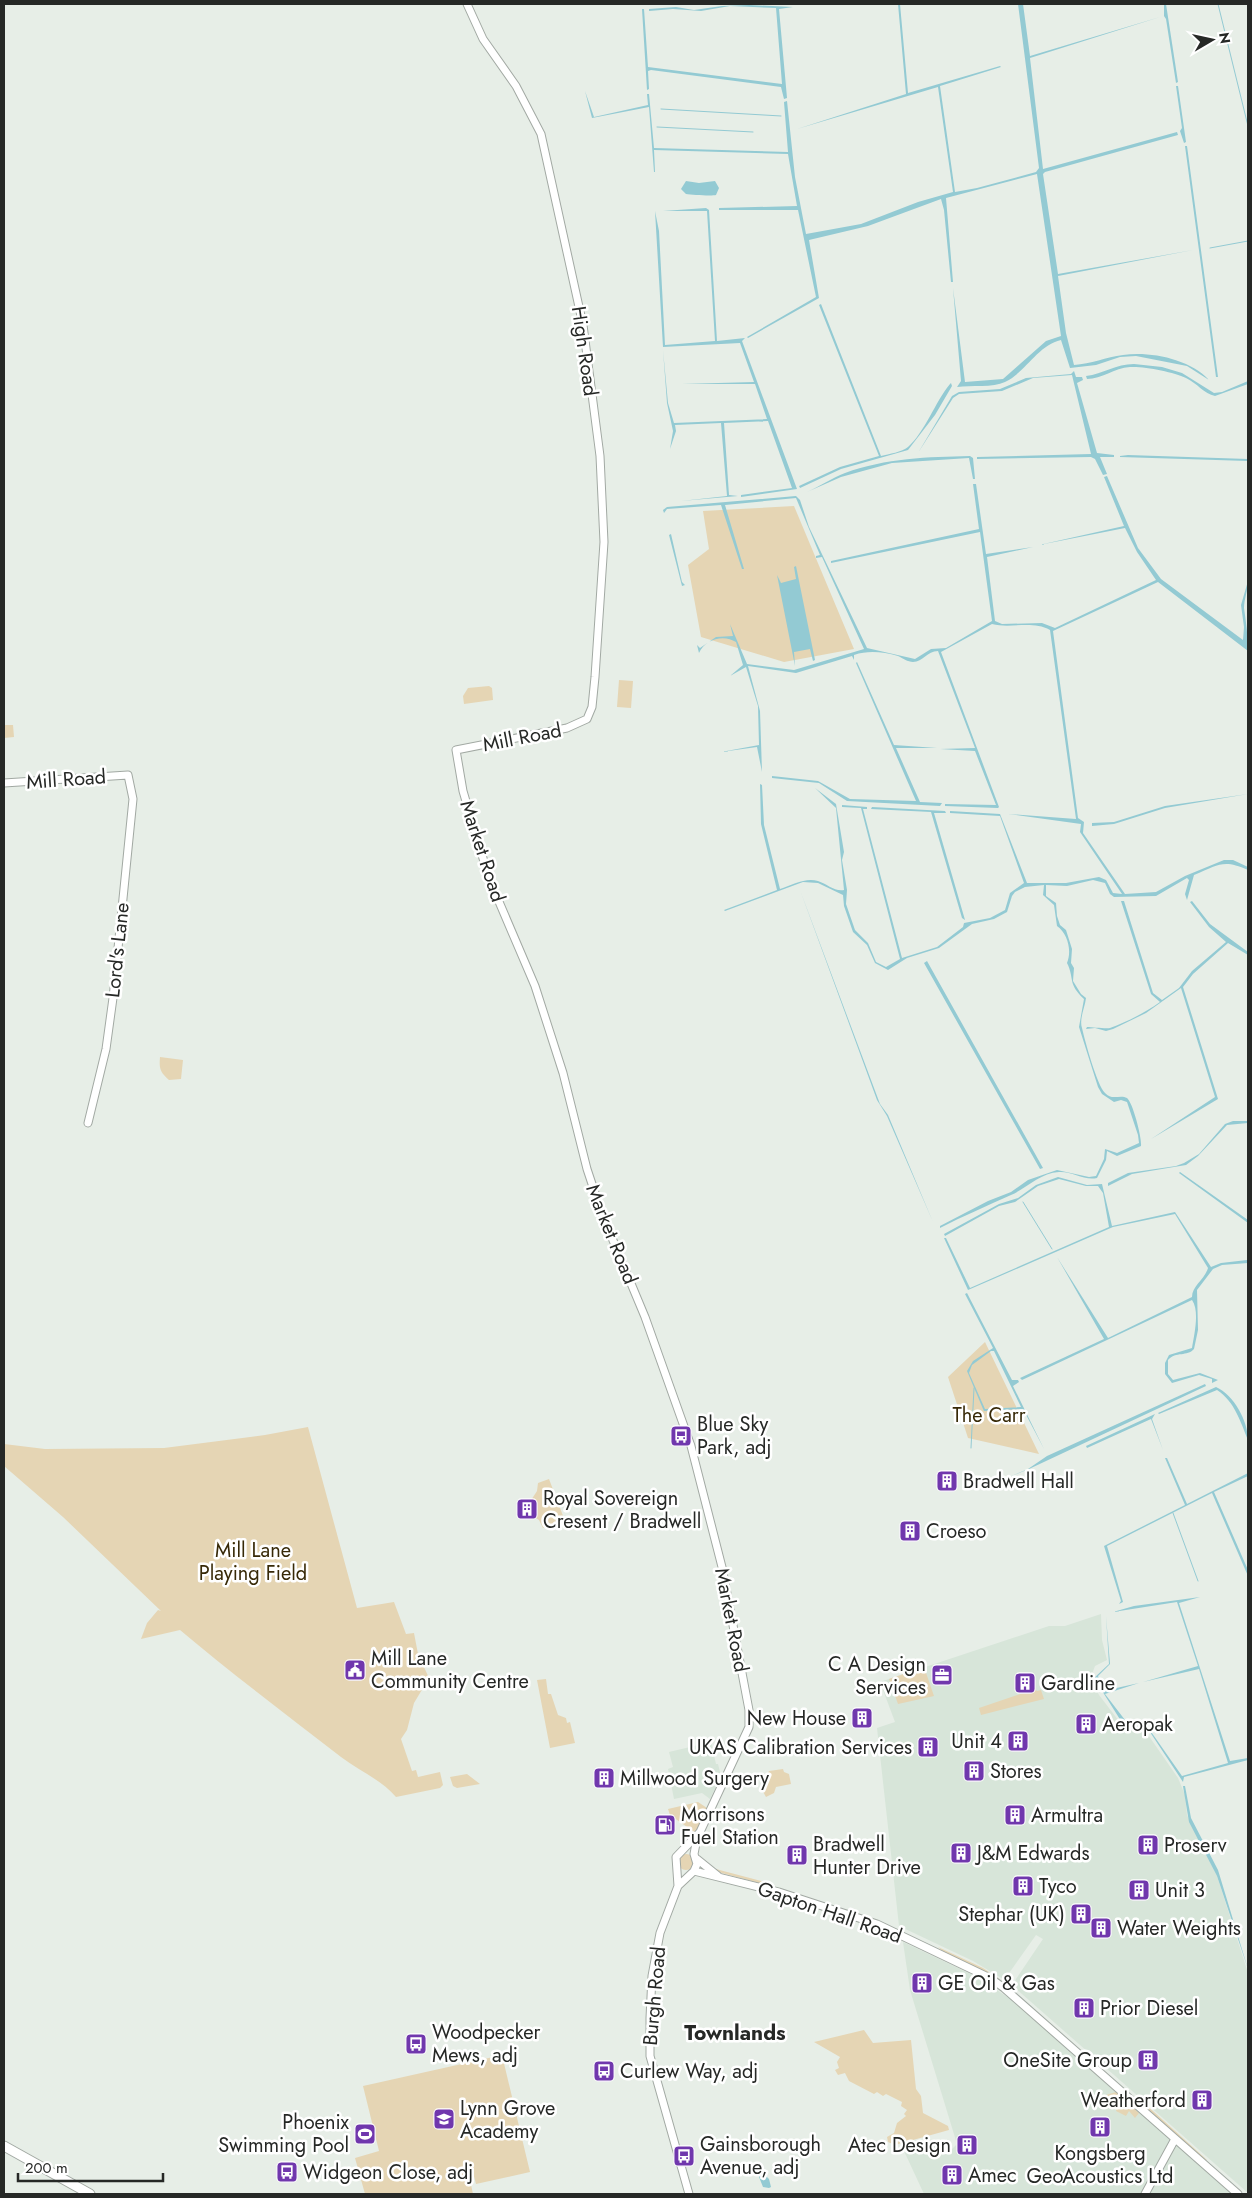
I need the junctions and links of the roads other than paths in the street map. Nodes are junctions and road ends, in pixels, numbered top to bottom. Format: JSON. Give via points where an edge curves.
{"nodes":[{"id":1,"x":467,"y":4,"type":"edge"},
{"id":2,"x":587,"y":719,"type":"joint"},
{"id":3,"x":456,"y":750,"type":"joint"},
{"id":4,"x":128,"y":775,"type":"joint"},
{"id":5,"x":4,"y":783,"type":"edge"},
{"id":6,"x":88,"y":1123,"type":"dead end"},
{"id":7,"x":749,"y":1724,"type":"joint"},
{"id":8,"x":697,"y":1837,"type":"junction"},
{"id":9,"x":684,"y":1851,"type":"junction"},
{"id":10,"x":695,"y":1857,"type":"junction"},
{"id":11,"x":677,"y":1869,"type":"junction"},
{"id":12,"x":691,"y":1872,"type":"junction"},
{"id":13,"x":723,"y":1878,"type":"junction"},
{"id":14,"x":678,"y":1886,"type":"junction"},
{"id":15,"x":1174,"y":2139,"type":"junction"},
{"id":16,"x":4,"y":2146,"type":"edge"},
{"id":17,"x":89,"y":2194,"type":"edge"},
{"id":18,"x":689,"y":2194,"type":"edge"},
{"id":19,"x":1145,"y":2194,"type":"edge"},
{"id":20,"x":1238,"y":2194,"type":"edge"}],
"edges":[{"from":1,"to":2,"type":"street","name":"High Road","via":[[483,39],[516,86],[541,134],[583,325],[600,456],[604,542],[595,677],[592,707]]},
{"from":2,"to":3,"type":"street","name":"Mill Road","via":[[568,728]]},
{"from":3,"to":7,"type":"street","name":"Market Road","via":[[463,791],[480,849],[535,986],[602,1214],[648,1324],[691,1446],[722,1567],[748,1700]]},
{"from":4,"to":5,"type":"street","name":"Mill Road"},
{"from":4,"to":6,"type":"street","name":"Lord's Lane","via":[[132,799],[113,998],[106,1049]]},
{"from":7,"to":8,"type":"street","name":"Burgh Road","via":[[749,1731]]},
{"from":8,"to":9,"type":"street","name":"Burgh Road"},
{"from":8,"to":10,"type":"street","name":"Burgh Road"},
{"from":9,"to":10,"type":"street"},
{"from":9,"to":11,"type":"street","name":"Burgh Road","via":[[676,1857]]},
{"from":10,"to":12,"type":"street","name":"Burgh Road"},
{"from":10,"to":13,"type":"street","name":"Gapton Hall Road","via":[[709,1871]]},
{"from":11,"to":12,"type":"street","via":[[682,1873]]},
{"from":11,"to":14,"type":"street","name":"Burgh Road"},
{"from":12,"to":13,"type":"street","name":"Gapton Hall Road"},
{"from":12,"to":14,"type":"street","name":"Burgh Road"},
{"from":13,"to":15,"type":"street","name":"Gapton Hall Road","via":[[779,1892],[877,1924],[990,1978]]},
{"from":14,"to":18,"type":"street","name":"Burgh Road","via":[[666,1913],[656,1954],[650,1996],[650,2056]]},
{"from":15,"to":19,"type":"street"},
{"from":15,"to":20,"type":"street","name":"Gapton Hall Road"},
{"from":16,"to":17,"type":"highway"}]}
